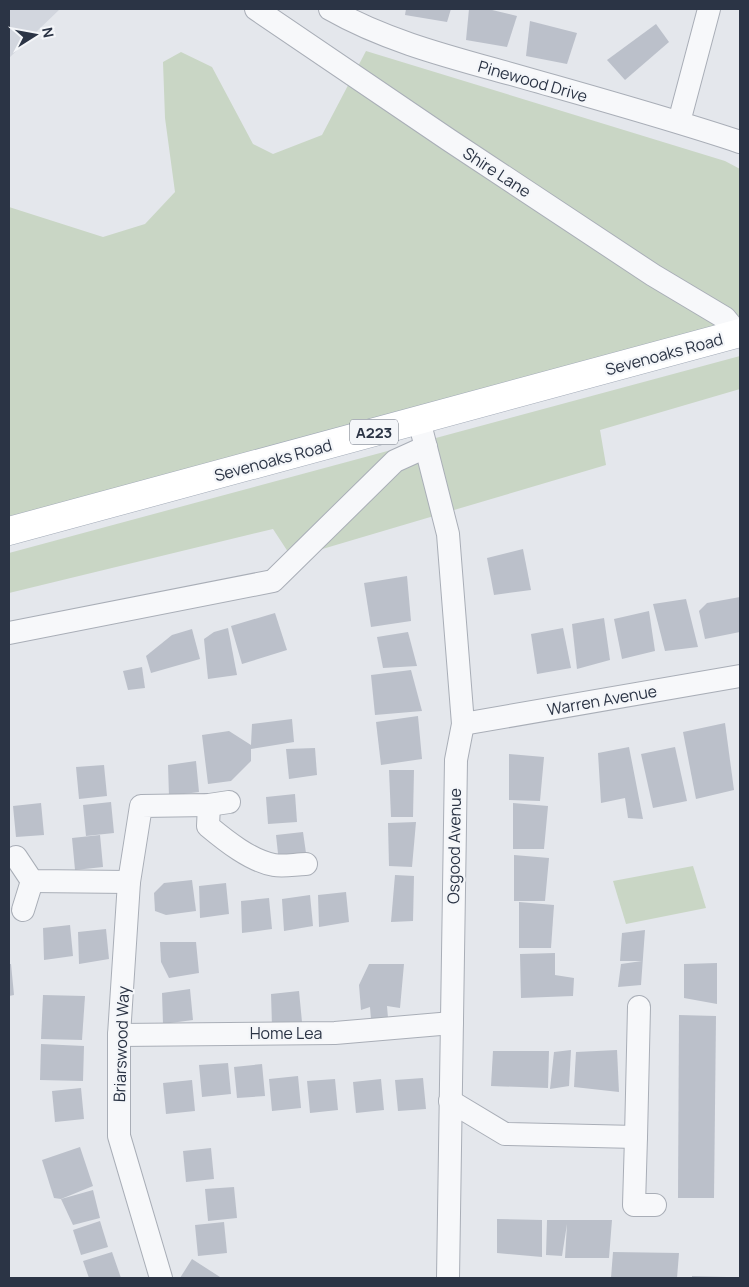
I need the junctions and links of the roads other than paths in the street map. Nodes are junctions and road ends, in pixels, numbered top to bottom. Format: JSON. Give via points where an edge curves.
{"nodes":[{"id":1,"x":256,"y":9,"type":"edge"},
{"id":2,"x":330,"y":9,"type":"edge"},
{"id":3,"x":709,"y":9,"type":"edge"},
{"id":4,"x":678,"y":122,"type":"junction"},
{"id":5,"x":740,"y":142,"type":"edge"},
{"id":6,"x":739,"y":334,"type":"edge"},
{"id":7,"x":419,"y":420,"type":"junction"},
{"id":8,"x":426,"y":447,"type":"junction"},
{"id":9,"x":9,"y":531,"type":"edge"},
{"id":10,"x":9,"y":633,"type":"edge"},
{"id":11,"x":740,"y":676,"type":"edge"},
{"id":12,"x":463,"y":724,"type":"junction"},
{"id":13,"x":16,"y":857,"type":"dead end"},
{"id":14,"x":306,"y":864,"type":"dead end"},
{"id":15,"x":32,"y":881,"type":"junction"},
{"id":16,"x":129,"y":882,"type":"junction"},
{"id":17,"x":23,"y":910,"type":"dead end"},
{"id":18,"x":639,"y":1008,"type":"dead end"},
{"id":19,"x":452,"y":1023,"type":"junction"},
{"id":20,"x":119,"y":1035,"type":"junction"},
{"id":21,"x":450,"y":1101,"type":"junction"},
{"id":22,"x":636,"y":1137,"type":"junction"},
{"id":23,"x":655,"y":1205,"type":"dead end"},
{"id":24,"x":160,"y":1278,"type":"edge"},
{"id":25,"x":448,"y":1278,"type":"edge"}],
"edges":[{"from":1,"to":6,"type":"street","name":"Shire Lane","via":[[653,275],[725,318]]},
{"from":2,"to":4,"type":"street","name":"Pinewood Drive","via":[[356,24],[439,54]]},
{"from":3,"to":4,"type":"street"},
{"from":4,"to":5,"type":"street","name":"Pinewood Drive"},
{"from":6,"to":7,"type":"main road","name":"Sevenoaks Road","number":"A223"},
{"from":7,"to":8,"type":"street","name":"Osgood Avenue"},
{"from":7,"to":9,"type":"main road","name":"Sevenoaks Road","number":"A223"},
{"from":8,"to":10,"type":"street","via":[[395,461],[273,581]]},
{"from":8,"to":12,"type":"street","name":"Osgood Avenue","via":[[448,534]]},
{"from":11,"to":12,"type":"street","name":"Warren Avenue"},
{"from":12,"to":19,"type":"street","name":"Osgood Avenue","via":[[456,760]]},
{"from":13,"to":15,"type":"street"},
{"from":14,"to":16,"type":"street","name":"Briarswood Way","via":[[276,866],[228,843],[215,811],[141,806]]},
{"from":15,"to":16,"type":"street"},
{"from":15,"to":17,"type":"street"},
{"from":16,"to":20,"type":"street","name":"Briarswood Way"},
{"from":18,"to":22,"type":"street"},
{"from":19,"to":20,"type":"street","name":"Home Lea","via":[[335,1033]]},
{"from":19,"to":21,"type":"street","name":"Osgood Avenue"},
{"from":20,"to":24,"type":"street","name":"Briarswood Way","via":[[120,1136]]},
{"from":21,"to":22,"type":"street","via":[[505,1134]]},
{"from":21,"to":25,"type":"street","name":"Osgood Avenue"},
{"from":22,"to":23,"type":"street","via":[[634,1205]]}]}
